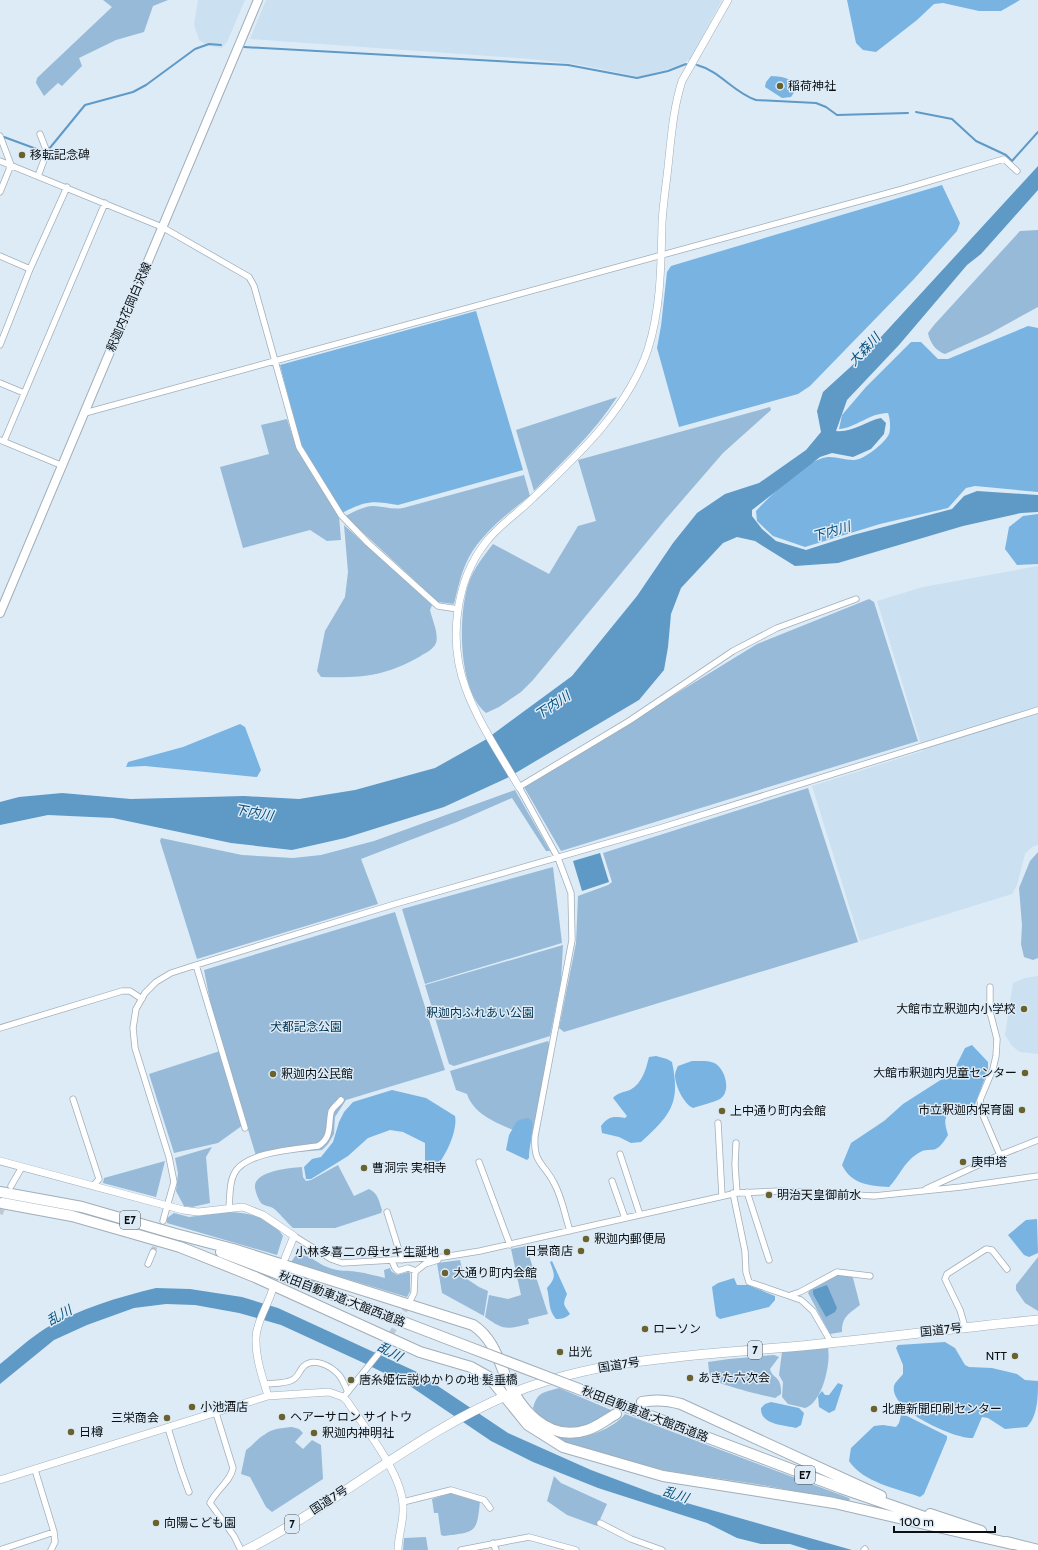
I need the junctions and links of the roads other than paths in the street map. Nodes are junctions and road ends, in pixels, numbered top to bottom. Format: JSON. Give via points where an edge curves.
{"nodes":[{"id":1,"x":258,"y":0,"type":"edge"},
{"id":2,"x":728,"y":0,"type":"edge"},
{"id":3,"x":40,"y":134,"type":"dead end"},
{"id":4,"x":0,"y":136,"type":"edge"},
{"id":5,"x":0,"y":161,"type":"edge"},
{"id":6,"x":11,"y":165,"type":"junction"},
{"id":7,"x":1017,"y":171,"type":"dead end"},
{"id":8,"x":38,"y":176,"type":"junction"},
{"id":9,"x":67,"y":187,"type":"junction"},
{"id":10,"x":0,"y":192,"type":"edge"},
{"id":11,"x":105,"y":203,"type":"junction"},
{"id":12,"x":162,"y":226,"type":"junction"},
{"id":13,"x":662,"y":254,"type":"junction"},
{"id":14,"x":0,"y":256,"type":"edge"},
{"id":15,"x":30,"y":269,"type":"junction"},
{"id":16,"x":0,"y":345,"type":"edge"},
{"id":17,"x":275,"y":362,"type":"junction"},
{"id":18,"x":0,"y":383,"type":"edge"},
{"id":19,"x":24,"y":393,"type":"junction"},
{"id":20,"x":85,"y":413,"type":"junction"},
{"id":21,"x":2,"y":440,"type":"edge"},
{"id":22,"x":63,"y":466,"type":"junction"},
{"id":23,"x":856,"y":599,"type":"dead end"},
{"id":24,"x":458,"y":610,"type":"junction"},
{"id":25,"x":0,"y":613,"type":"edge"},
{"id":26,"x":1038,"y":710,"type":"edge"},
{"id":27,"x":519,"y":787,"type":"junction"},
{"id":28,"x":558,"y":858,"type":"junction"},
{"id":29,"x":196,"y":965,"type":"junction"},
{"id":30,"x":990,"y":988,"type":"dead end"},
{"id":31,"x":142,"y":999,"type":"junction"},
{"id":32,"x":0,"y":1028,"type":"edge"},
{"id":33,"x":73,"y":1099,"type":"dead end"},
{"id":34,"x":341,"y":1100,"type":"dead end"},
{"id":35,"x":718,"y":1123,"type":"dead end"},
{"id":36,"x":245,"y":1128,"type":"dead end"},
{"id":37,"x":1038,"y":1140,"type":"edge"},
{"id":38,"x":736,"y":1143,"type":"dead end"},
{"id":39,"x":620,"y":1154,"type":"dead end"},
{"id":40,"x":1000,"y":1155,"type":"junction"},
{"id":41,"x":0,"y":1161,"type":"edge"},
{"id":42,"x":479,"y":1162,"type":"dead end"},
{"id":43,"x":22,"y":1167,"type":"junction"},
{"id":44,"x":1038,"y":1176,"type":"edge"},
{"id":45,"x":612,"y":1181,"type":"dead end"},
{"id":46,"x":94,"y":1185,"type":"junction"},
{"id":47,"x":11,"y":1186,"type":"tunnel mouth"},
{"id":48,"x":922,"y":1191,"type":"junction"},
{"id":49,"x":0,"y":1192,"type":"edge"},
{"id":50,"x":747,"y":1192,"type":"junction"},
{"id":51,"x":735,"y":1193,"type":"junction"},
{"id":52,"x":722,"y":1196,"type":"junction"},
{"id":53,"x":1,"y":1203,"type":"edge"},
{"id":54,"x":168,"y":1206,"type":"junction"},
{"id":55,"x":229,"y":1208,"type":"junction"},
{"id":56,"x":387,"y":1212,"type":"dead end"},
{"id":57,"x":640,"y":1215,"type":"junction"},
{"id":58,"x":625,"y":1218,"type":"junction"},
{"id":59,"x":163,"y":1222,"type":"tunnel mouth"},
{"id":60,"x":570,"y":1231,"type":"junction"},
{"id":61,"x":172,"y":1233,"type":"junction"},
{"id":62,"x":294,"y":1236,"type":"junction"},
{"id":63,"x":510,"y":1244,"type":"junction"},
{"id":64,"x":153,"y":1252,"type":"tunnel mouth"},
{"id":65,"x":450,"y":1256,"type":"junction"},
{"id":66,"x":285,"y":1258,"type":"dead end"},
{"id":67,"x":402,"y":1260,"type":"junction"},
{"id":68,"x":769,"y":1260,"type":"dead end"},
{"id":69,"x":392,"y":1261,"type":"junction"},
{"id":70,"x":148,"y":1264,"type":"dead end"},
{"id":71,"x":256,"y":1265,"type":"junction"},
{"id":72,"x":1007,"y":1269,"type":"dead end"},
{"id":73,"x":414,"y":1271,"type":"junction"},
{"id":74,"x":870,"y":1276,"type":"dead end"},
{"id":75,"x":272,"y":1291,"type":"dead end"},
{"id":76,"x":791,"y":1295,"type":"junction"},
{"id":77,"x":411,"y":1299,"type":"tunnel mouth"},
{"id":78,"x":1038,"y":1320,"type":"edge"},
{"id":79,"x":965,"y":1327,"type":"junction"},
{"id":80,"x":831,"y":1342,"type":"junction"},
{"id":81,"x":383,"y":1348,"type":"tunnel mouth"},
{"id":82,"x":265,"y":1384,"type":"junction"},
{"id":83,"x":515,"y":1392,"type":"junction"},
{"id":84,"x":345,"y":1394,"type":"junction"},
{"id":85,"x":268,"y":1396,"type":"junction"},
{"id":86,"x":505,"y":1396,"type":"junction"},
{"id":87,"x":642,"y":1402,"type":"dead end"},
{"id":88,"x":216,"y":1413,"type":"junction"},
{"id":89,"x":616,"y":1414,"type":"dead end"},
{"id":90,"x":168,"y":1428,"type":"junction"},
{"id":91,"x":387,"y":1462,"type":"junction"},
{"id":92,"x":35,"y":1470,"type":"junction"},
{"id":93,"x":0,"y":1480,"type":"edge"},
{"id":94,"x":190,"y":1492,"type":"dead end"},
{"id":95,"x":403,"y":1502,"type":"junction"},
{"id":96,"x":490,"y":1508,"type":"dead end"},
{"id":97,"x":600,"y":1523,"type":"dead end"},
{"id":98,"x":54,"y":1532,"type":"junction"},
{"id":99,"x":493,"y":1543,"type":"junction"},
{"id":100,"x":1012,"y":1544,"type":"junction"},
{"id":101,"x":0,"y":1550,"type":"edge"},
{"id":102,"x":51,"y":1550,"type":"edge"},
{"id":103,"x":241,"y":1550,"type":"edge"},
{"id":104,"x":246,"y":1550,"type":"edge"},
{"id":105,"x":398,"y":1550,"type":"edge"},
{"id":106,"x":460,"y":1550,"type":"edge"},
{"id":107,"x":496,"y":1550,"type":"edge"},
{"id":108,"x":576,"y":1550,"type":"edge"},
{"id":109,"x":662,"y":1550,"type":"edge"},
{"id":110,"x":1038,"y":1550,"type":"edge"}],
"edges":[{"from":1,"to":12,"type":"main road","name":"釈迦内花岡白沢線"},
{"from":2,"to":13,"type":"street","via":[[679,90],[672,127],[663,213]]},
{"from":3,"to":8,"type":"street","via":[[47,152]]},
{"from":4,"to":6,"type":"street"},
{"from":5,"to":6,"type":"street"},
{"from":6,"to":8,"type":"street"},
{"from":6,"to":10,"type":"street"},
{"from":7,"to":13,"type":"street","via":[[1004,159]]},
{"from":8,"to":9,"type":"street"},
{"from":9,"to":11,"type":"street"},
{"from":9,"to":15,"type":"street"},
{"from":11,"to":12,"type":"street"},
{"from":11,"to":19,"type":"street"},
{"from":12,"to":17,"type":"street","via":[[249,276]]},
{"from":12,"to":20,"type":"main road","name":"釈迦内花岡白沢線"},
{"from":13,"to":17,"type":"street"},
{"from":13,"to":24,"type":"street","via":[[652,333],[638,374],[628,393],[615,412],[574,458],[488,540],[468,572]]},
{"from":14,"to":15,"type":"street"},
{"from":15,"to":16,"type":"street"},
{"from":17,"to":20,"type":"street"},
{"from":17,"to":24,"type":"street","via":[[298,447],[341,515],[438,606]]},
{"from":18,"to":19,"type":"street"},
{"from":19,"to":21,"type":"street"},
{"from":20,"to":22,"type":"main road","name":"釈迦内花岡白沢線"},
{"from":21,"to":22,"type":"street"},
{"from":22,"to":25,"type":"main road","name":"釈迦内花岡白沢線"},
{"from":23,"to":27,"type":"street","via":[[777,628],[733,651],[629,721]]},
{"from":24,"to":27,"type":"street","via":[[457,648],[465,688],[482,724]]},
{"from":26,"to":28,"type":"street"},
{"from":27,"to":28,"type":"street"},
{"from":28,"to":29,"type":"street","via":[[395,904]]},
{"from":28,"to":60,"type":"street","via":[[570,893],[572,940],[534,1150],[539,1164],[554,1183]]},
{"from":29,"to":31,"type":"street","via":[[171,973],[156,982]]},
{"from":29,"to":36,"type":"street"},
{"from":30,"to":40,"type":"street","via":[[990,1012],[997,1039],[996,1056],[980,1100],[982,1113]]},
{"from":31,"to":32,"type":"street","via":[[130,991],[122,991]]},
{"from":31,"to":54,"type":"street","via":[[136,1009],[133,1028],[135,1048],[169,1157],[174,1182]]},
{"from":33,"to":46,"type":"street","via":[[99,1179]]},
{"from":34,"to":55,"type":"street","via":[[332,1111],[328,1138],[323,1143],[257,1156],[243,1163],[234,1174]]},
{"from":35,"to":52,"type":"street"},
{"from":37,"to":40,"type":"street"},
{"from":38,"to":51,"type":"street"},
{"from":39,"to":57,"type":"street"},
{"from":40,"to":48,"type":"street"},
{"from":41,"to":43,"type":"street"},
{"from":42,"to":63,"type":"street"},
{"from":43,"to":46,"type":"street"},
{"from":43,"to":47,"type":"street"},
{"from":44,"to":48,"type":"street"},
{"from":45,"to":58,"type":"street"},
{"from":46,"to":54,"type":"street"},
{"from":48,"to":50,"type":"street","via":[[874,1196]]},
{"from":49,"to":61,"type":"highway","name":"秋田自動車道;大館西道路","number":"E7","via":[[82,1207]]},
{"from":50,"to":51,"type":"street"},
{"from":50,"to":68,"type":"street"},
{"from":51,"to":52,"type":"street"},
{"from":51,"to":76,"type":"street","via":[[749,1282]]},
{"from":52,"to":57,"type":"street"},
{"from":53,"to":71,"type":"highway","name":"秋田自動車道;大館西道路","number":"E7","via":[[108,1222]]},
{"from":53,"to":86,"type":"highway","via":[[107,1225],[213,1259],[420,1352],[482,1372],[496,1383]]},
{"from":54,"to":55,"type":"street","via":[[198,1212]]},
{"from":54,"to":59,"type":"street"},
{"from":55,"to":62,"type":"street","via":[[243,1207],[253,1210]]},
{"from":56,"to":67,"type":"street"},
{"from":57,"to":58,"type":"street"},
{"from":58,"to":60,"type":"street"},
{"from":60,"to":63,"type":"street"},
{"from":61,"to":71,"type":"highway","name":"秋田自動車道;大館西道路","number":"E7"},
{"from":61,"to":83,"type":"highway","via":[[233,1249],[473,1324],[489,1339]]},
{"from":62,"to":66,"type":"street"},
{"from":62,"to":69,"type":"street","via":[[325,1256],[342,1263]]},
{"from":63,"to":65,"type":"street"},
{"from":64,"to":70,"type":"street"},
{"from":65,"to":67,"type":"street"},
{"from":65,"to":73,"type":"street","via":[[425,1264]]},
{"from":67,"to":69,"type":"street"},
{"from":69,"to":73,"type":"street","via":[[398,1271],[408,1268]]},
{"from":71,"to":100,"type":"highway","name":"秋田自動車道;大館西道路","number":"E7","bridge":true,"via":[[840,1488]]},
{"from":72,"to":79,"type":"street","via":[[992,1250],[986,1249],[947,1274],[945,1279]]},
{"from":73,"to":77,"type":"street","via":[[414,1293]]},
{"from":74,"to":76,"type":"street","via":[[837,1272]]},
{"from":75,"to":82,"type":"street","via":[[255,1340]]},
{"from":76,"to":80,"type":"street","via":[[813,1311]]},
{"from":78,"to":79,"type":"highway","name":"国道7号","number":"7"},
{"from":79,"to":80,"type":"highway","name":"国道7号","number":"7"},
{"from":80,"to":83,"type":"highway","name":"国道7号","number":"7","via":[[635,1362],[561,1376]]},
{"from":81,"to":84,"type":"street"},
{"from":82,"to":84,"type":"street","via":[[291,1381],[302,1367],[312,1362],[322,1364],[339,1375]]},
{"from":82,"to":85,"type":"street"},
{"from":83,"to":86,"type":"highway","name":"国道7号","number":"7"},
{"from":83,"to":89,"type":"highway","via":[[536,1421],[559,1432],[587,1430]]},
{"from":84,"to":85,"type":"street","via":[[329,1392]]},
{"from":84,"to":91,"type":"street"},
{"from":85,"to":88,"type":"street"},
{"from":86,"to":91,"type":"highway","name":"国道7号","number":"7","via":[[456,1420]]},
{"from":86,"to":100,"type":"highway","via":[[528,1425],[562,1447],[663,1476],[834,1503]]},
{"from":87,"to":100,"type":"highway","via":[[668,1400],[681,1404],[869,1491]]},
{"from":88,"to":90,"type":"street"},
{"from":88,"to":103,"type":"street","via":[[233,1468],[232,1474],[214,1493],[210,1503]]},
{"from":90,"to":92,"type":"street"},
{"from":90,"to":94,"type":"street"},
{"from":91,"to":95,"type":"street","via":[[400,1487]]},
{"from":91,"to":104,"type":"highway","name":"国道7号","number":"7"},
{"from":92,"to":93,"type":"street"},
{"from":92,"to":98,"type":"street"},
{"from":95,"to":96,"type":"street","via":[[451,1490],[484,1500]]},
{"from":95,"to":105,"type":"street"},
{"from":97,"to":109,"type":"street","via":[[630,1539]]},
{"from":98,"to":101,"type":"street"},
{"from":98,"to":102,"type":"street","via":[[55,1542]]},
{"from":99,"to":106,"type":"street"},
{"from":99,"to":107,"type":"street"},
{"from":99,"to":108,"type":"street","via":[[529,1537]]},
{"from":100,"to":110,"type":"highway","name":"秋田自動車道;大館西道路","number":"E7"}]}
